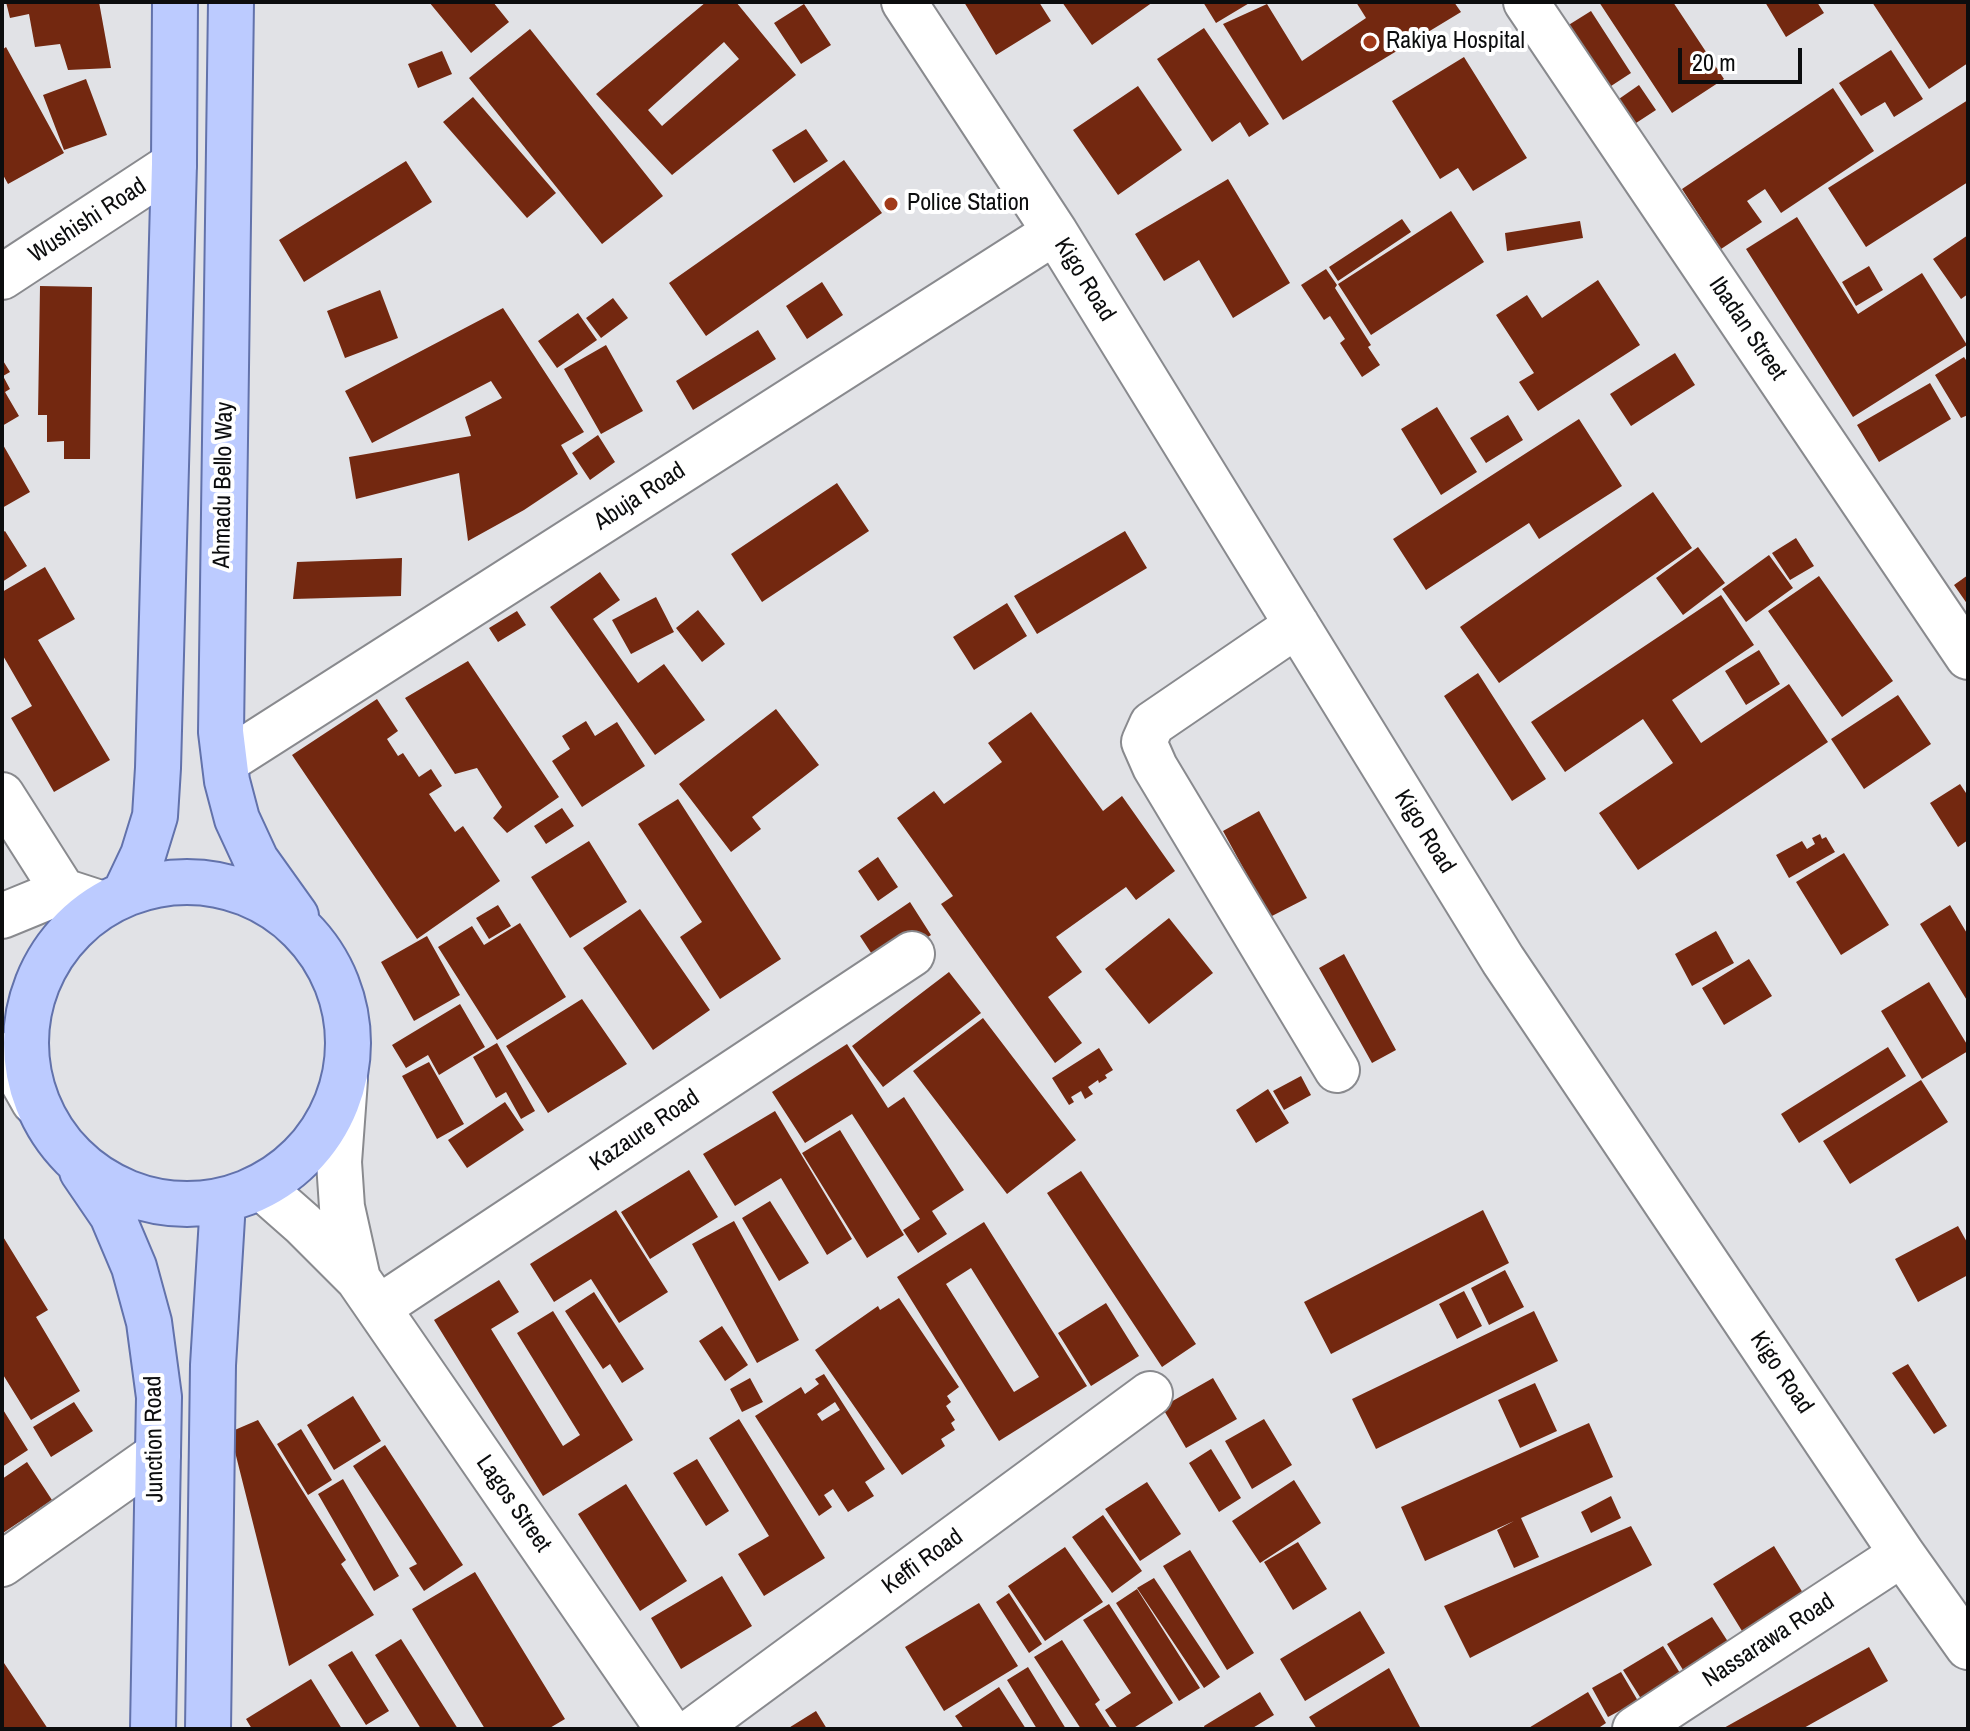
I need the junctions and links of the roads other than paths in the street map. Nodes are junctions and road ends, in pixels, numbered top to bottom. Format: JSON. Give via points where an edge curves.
{"nodes":[{"id":1,"x":175,"y":2,"type":"edge"},
{"id":2,"x":231,"y":2,"type":"edge"},
{"id":3,"x":904,"y":2,"type":"edge"},
{"id":4,"x":1526,"y":2,"type":"edge"},
{"id":5,"x":174,"y":164,"type":"junction"},
{"id":6,"x":1055,"y":232,"type":"junction"},
{"id":7,"x":2,"y":277,"type":"edge"},
{"id":8,"x":1297,"y":625,"type":"junction"},
{"id":9,"x":1968,"y":657,"type":"edge"},
{"id":10,"x":225,"y":762,"type":"junction"},
{"id":11,"x":2,"y":795,"type":"edge"},
{"id":12,"x":63,"y":891,"type":"junction"},
{"id":13,"x":114,"y":898,"type":"junction"},
{"id":14,"x":2,"y":916,"type":"edge"},
{"id":15,"x":316,"y":944,"type":"junction"},
{"id":16,"x":912,"y":954,"type":"dead end"},
{"id":17,"x":2,"y":1055,"type":"edge"},
{"id":18,"x":1337,"y":1070,"type":"dead end"},
{"id":19,"x":345,"y":1080,"type":"junction"},
{"id":20,"x":34,"y":1102,"type":"junction"},
{"id":21,"x":79,"y":1166,"type":"junction"},
{"id":22,"x":242,"y":1194,"type":"junction"},
{"id":23,"x":368,"y":1293,"type":"junction"},
{"id":24,"x":1150,"y":1394,"type":"dead end"},
{"id":25,"x":158,"y":1454,"type":"junction"},
{"id":26,"x":1902,"y":1554,"type":"junction"},
{"id":27,"x":2,"y":1564,"type":"edge"},
{"id":28,"x":1968,"y":1647,"type":"edge"},
{"id":29,"x":153,"y":1729,"type":"edge"},
{"id":30,"x":208,"y":1729,"type":"edge"},
{"id":31,"x":668,"y":1729,"type":"edge"},
{"id":32,"x":695,"y":1729,"type":"edge"},
{"id":33,"x":1635,"y":1729,"type":"edge"}],
"edges":[{"from":1,"to":5,"type":"main road"},
{"from":2,"to":10,"type":"main road","name":"Ahmadu Bello Way","via":[[221,732]]},
{"from":3,"to":6,"type":"street","name":"Kigo Road"},
{"from":4,"to":9,"type":"street","name":"Ibadan Street"},
{"from":5,"to":7,"type":"street","name":"Wushishi Road"},
{"from":5,"to":13,"type":"main road","via":[[155,816],[143,855]]},
{"from":6,"to":8,"type":"street","name":"Kigo Road"},
{"from":6,"to":10,"type":"street","name":"Abuja Road"},
{"from":8,"to":18,"type":"street","via":[[1152,724],[1144,742]]},
{"from":8,"to":26,"type":"street","name":"Kigo Road","via":[[1503,960]]},
{"from":10,"to":15,"type":"main road","name":"Ahmadu Bello Way","via":[[237,819],[256,860]]},
{"from":11,"to":12,"type":"street"},
{"from":12,"to":13,"type":"street"},
{"from":12,"to":14,"type":"street"},
{"from":13,"to":15,"type":"main road","via":[[176,881],[229,886],[278,908]]},
{"from":13,"to":20,"type":"main road","via":[[60,941],[32,991],[24,1047]]},
{"from":15,"to":19,"type":"main road","via":[[340,985],[349,1032]]},
{"from":16,"to":23,"type":"street","name":"Kazaure Road"},
{"from":17,"to":20,"type":"street"},
{"from":19,"to":22,"type":"main road","via":[[329,1123],[299,1160]]},
{"from":19,"to":23,"type":"street","name":"Lagos Street","via":[[339,1162],[342,1207]]},
{"from":20,"to":21,"type":"main road","via":[[53,1137]]},
{"from":21,"to":22,"type":"main road","via":[[122,1193],[172,1205]]},
{"from":21,"to":25,"type":"main road","name":"Junction Road","via":[[112,1215],[134,1267],[149,1322],[159,1397]]},
{"from":22,"to":23,"type":"street","name":"Lagos Street","via":[[303,1224]]},
{"from":22,"to":30,"type":"main road","via":[[213,1365]]},
{"from":23,"to":31,"type":"street","name":"Lagos Street"},
{"from":24,"to":32,"type":"street","name":"Keffi Road"},
{"from":25,"to":27,"type":"street"},
{"from":25,"to":29,"type":"main road","name":"Junction Road"},
{"from":26,"to":28,"type":"street","name":"Kigo Road"},
{"from":26,"to":33,"type":"street","name":"Nassarawa Road"}]}
